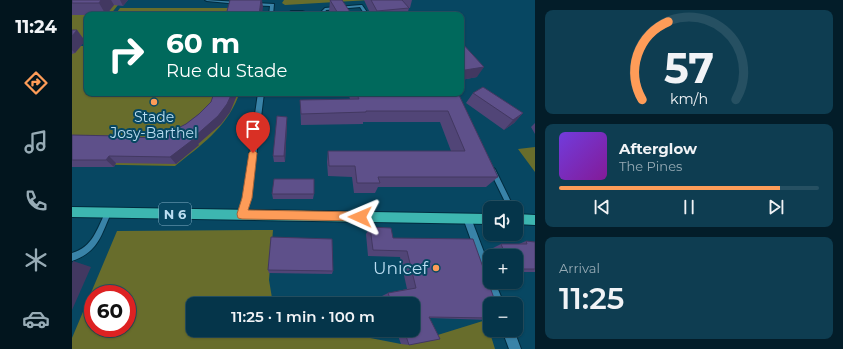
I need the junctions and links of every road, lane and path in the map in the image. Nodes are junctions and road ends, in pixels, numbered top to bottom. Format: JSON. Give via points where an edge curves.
{"nodes":[{"id":1,"x":207,"y":0,"type":"edge"},
{"id":2,"x":340,"y":7,"type":"junction"},
{"id":3,"x":271,"y":12,"type":"edge"},
{"id":4,"x":292,"y":12,"type":"edge"},
{"id":5,"x":299,"y":12,"type":"joint"},
{"id":6,"x":305,"y":12,"type":"edge"},
{"id":7,"x":324,"y":12,"type":"edge"},
{"id":8,"x":344,"y":12,"type":"edge"},
{"id":9,"x":365,"y":12,"type":"edge"},
{"id":10,"x":261,"y":96,"type":"edge"},
{"id":11,"x":490,"y":163,"type":"edge"},
{"id":12,"x":508,"y":201,"type":"edge"},
{"id":13,"x":72,"y":212,"type":"edge"},
{"id":14,"x":108,"y":212,"type":"junction"},
{"id":15,"x":242,"y":214,"type":"junction"},
{"id":16,"x":467,"y":218,"type":"junction"},
{"id":17,"x":483,"y":219,"type":"edge"},
{"id":18,"x":523,"y":219,"type":"edge"},
{"id":19,"x":535,"y":220,"type":"edge"},
{"id":20,"x":72,"y":257,"type":"edge"},
{"id":21,"x":483,"y":262,"type":"edge"},
{"id":22,"x":511,"y":337,"type":"edge"},
{"id":23,"x":515,"y":349,"type":"edge"}],
"edges":[{"from":1,"to":3,"type":"street","via":[[272,6]]},
{"from":2,"to":7,"type":"lane","via":[[325,9]]},
{"from":2,"to":8,"type":"lane"},
{"from":2,"to":9,"type":"lane","via":[[361,6]]},
{"from":4,"to":5,"type":"lane"},
{"from":5,"to":6,"type":"lane"},
{"from":10,"to":15,"type":"street","via":[[247,198]]},
{"from":11,"to":12,"type":"lane"},
{"from":13,"to":14,"type":"main road","number":"N 6"},
{"from":14,"to":15,"type":"main road","number":"N 6"},
{"from":14,"to":20,"type":"lane","via":[[94,242],[86,252]]},
{"from":15,"to":16,"type":"main road","number":"N 6"},
{"from":16,"to":17,"type":"main road","number":"N 6"},
{"from":16,"to":21,"type":"street"},
{"from":18,"to":19,"type":"main road"},
{"from":22,"to":23,"type":"street"}]}
